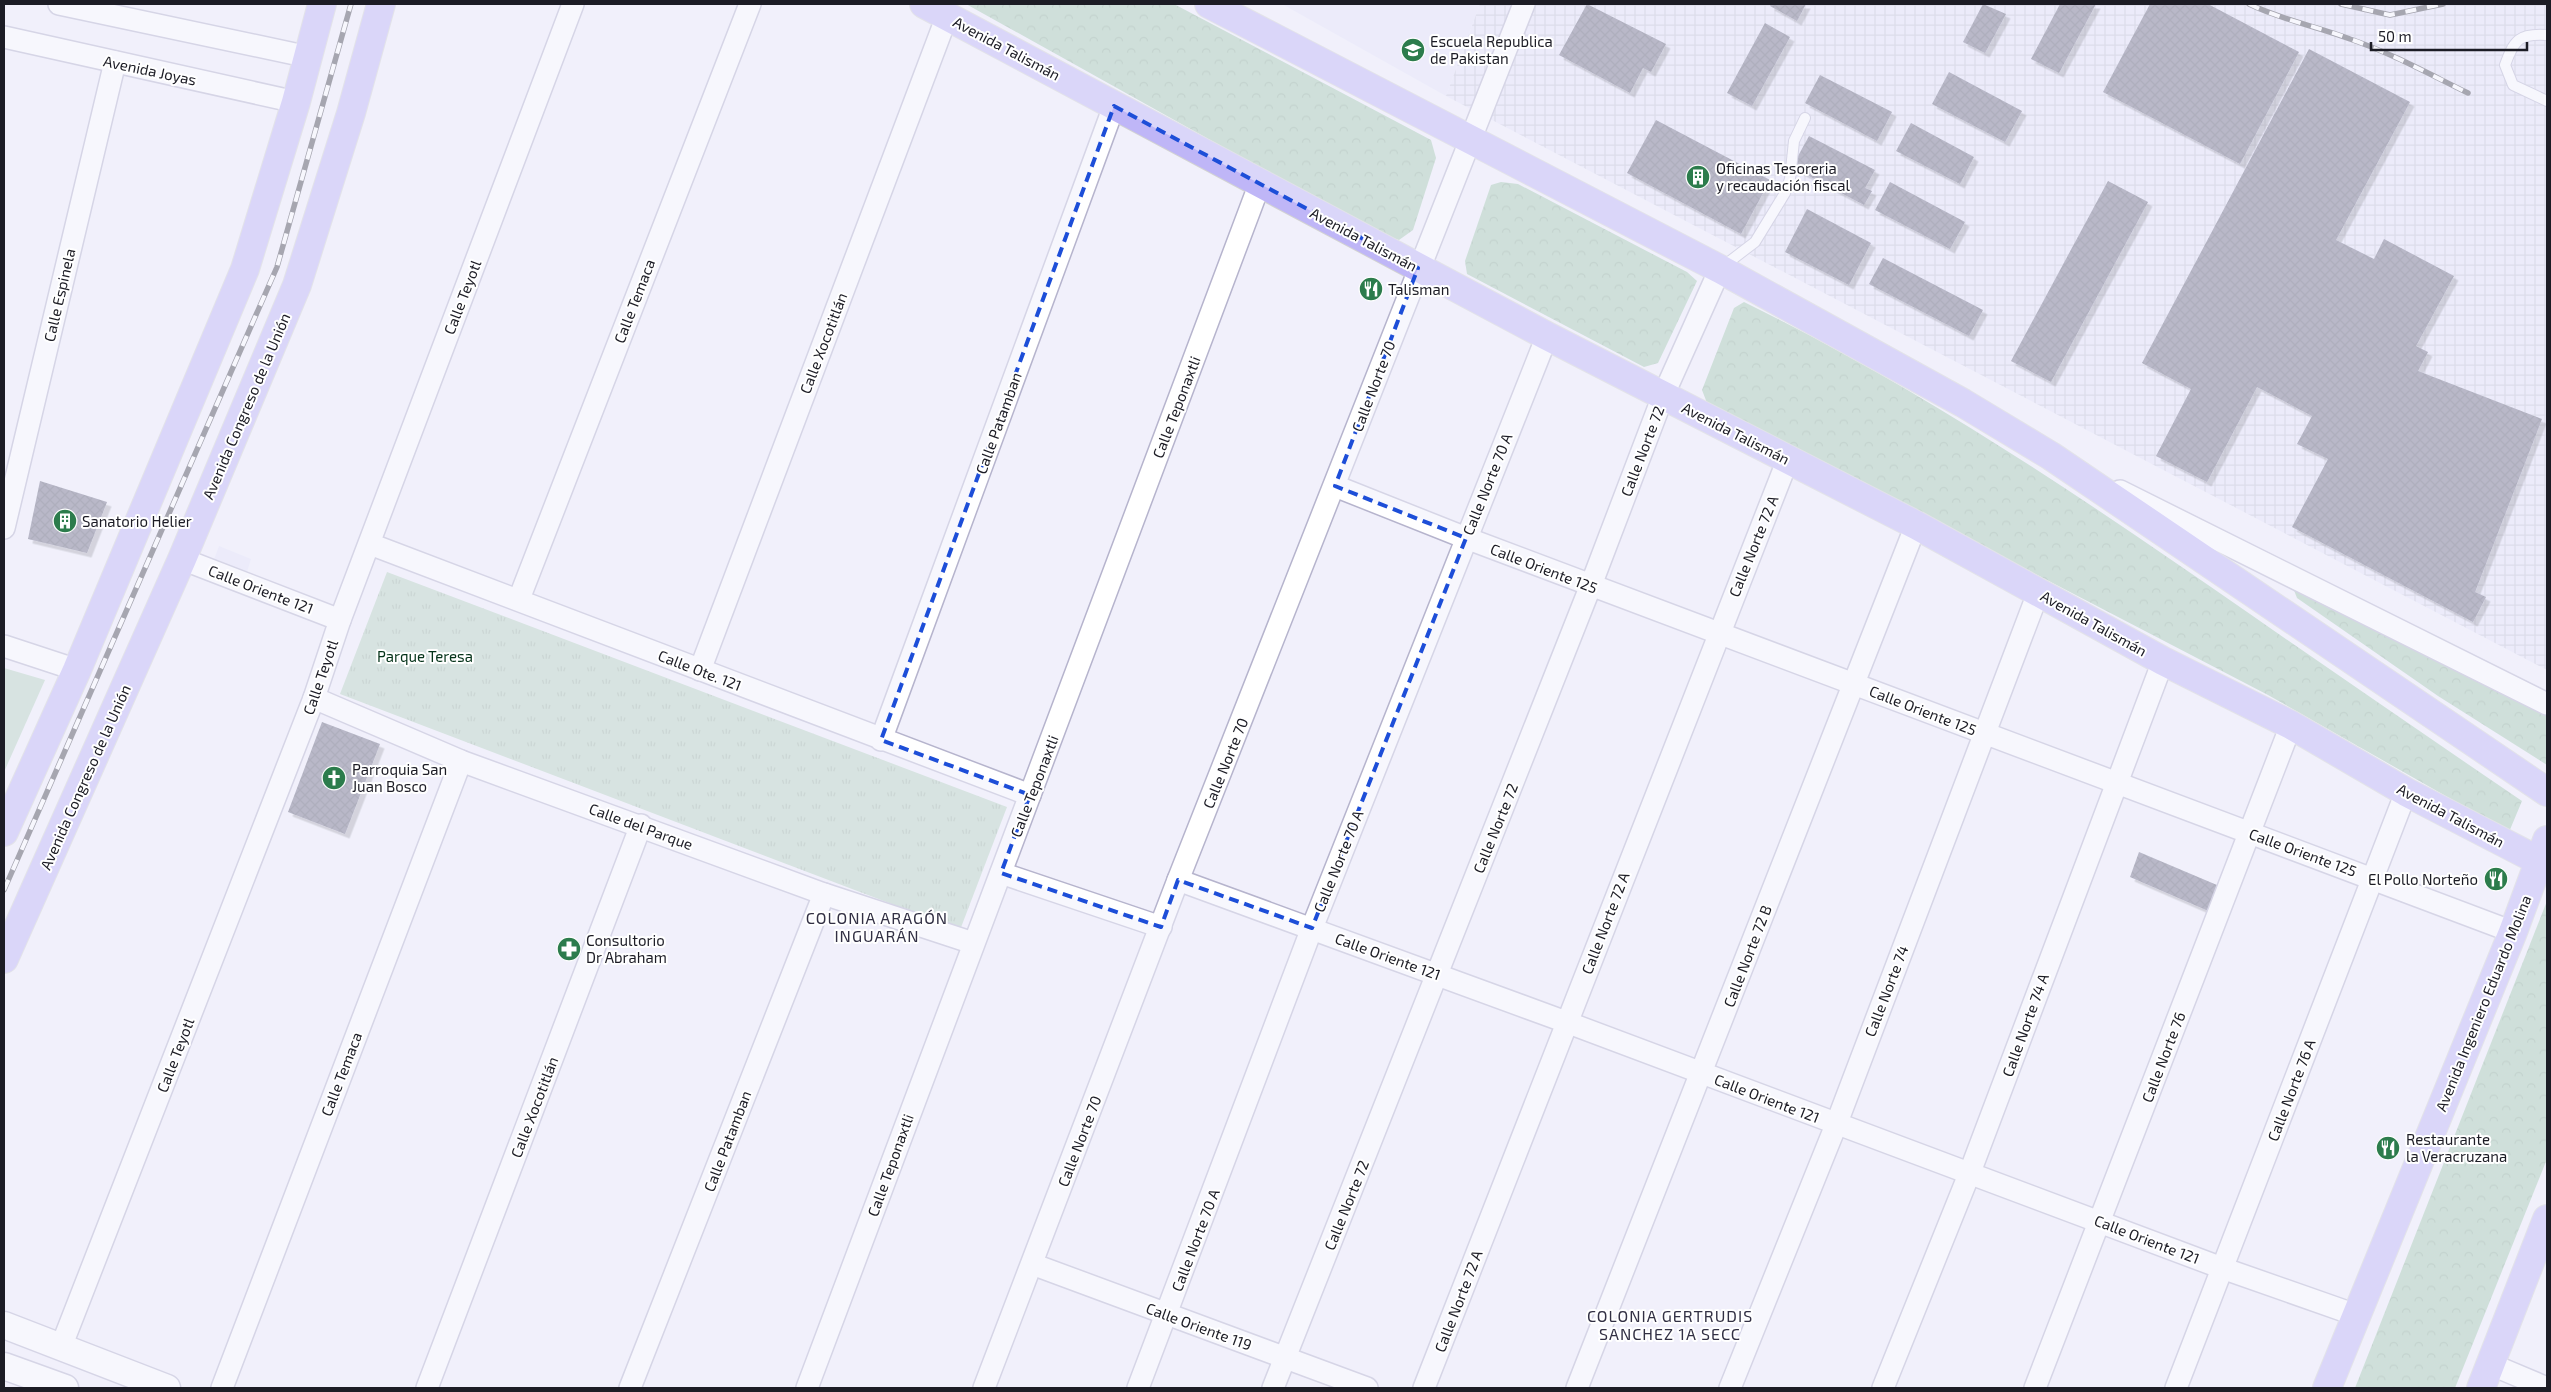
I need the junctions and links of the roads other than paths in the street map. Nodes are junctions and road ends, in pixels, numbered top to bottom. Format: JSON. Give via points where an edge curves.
{"nodes":[{"id":1,"x":59,"y":4,"type":"edge"},
{"id":2,"x":322,"y":4,"type":"edge"},
{"id":3,"x":381,"y":4,"type":"edge"},
{"id":4,"x":573,"y":4,"type":"edge"},
{"id":5,"x":750,"y":4,"type":"edge"},
{"id":6,"x":1209,"y":4,"type":"edge"},
{"id":7,"x":1524,"y":4,"type":"edge"},
{"id":8,"x":124,"y":10,"type":"edge"},
{"id":9,"x":935,"y":10,"type":"edge"},
{"id":10,"x":2547,"y":35,"type":"edge"},
{"id":11,"x":4,"y":37,"type":"edge"},
{"id":12,"x":309,"y":57,"type":"junction"},
{"id":13,"x":115,"y":62,"type":"junction"},
{"id":14,"x":2547,"y":101,"type":"edge"},
{"id":15,"x":296,"y":102,"type":"junction"},
{"id":16,"x":1114,"y":106,"type":"junction"},
{"id":17,"x":1805,"y":118,"type":"dead end"},
{"id":18,"x":1470,"y":140,"type":"junction"},
{"id":19,"x":1260,"y":183,"type":"junction"},
{"id":20,"x":1418,"y":268,"type":"junction"},
{"id":21,"x":1720,"y":269,"type":"junction"},
{"id":22,"x":1547,"y":336,"type":"junction"},
{"id":23,"x":1663,"y":396,"type":"junction"},
{"id":24,"x":2051,"y":456,"type":"junction"},
{"id":25,"x":1788,"y":460,"type":"junction"},
{"id":26,"x":1335,"y":486,"type":"junction"},
{"id":27,"x":1916,"y":524,"type":"junction"},
{"id":28,"x":4,"y":528,"type":"edge"},
{"id":29,"x":1466,"y":538,"type":"junction"},
{"id":30,"x":370,"y":544,"type":"junction"},
{"id":31,"x":182,"y":559,"type":"junction"},
{"id":32,"x":1591,"y":585,"type":"junction"},
{"id":33,"x":2038,"y":593,"type":"junction"},
{"id":34,"x":518,"y":599,"type":"junction"},
{"id":35,"x":340,"y":620,"type":"junction"},
{"id":36,"x":1718,"y":632,"type":"junction"},
{"id":37,"x":4,"y":646,"type":"edge"},
{"id":38,"x":2163,"y":661,"type":"junction"},
{"id":39,"x":77,"y":670,"type":"junction"},
{"id":40,"x":700,"y":670,"type":"junction"},
{"id":41,"x":1853,"y":684,"type":"junction"},
{"id":42,"x":314,"y":698,"type":"junction"},
{"id":43,"x":2547,"y":704,"type":"edge"},
{"id":44,"x":2291,"y":725,"type":"junction"},
{"id":45,"x":1984,"y":733,"type":"junction"},
{"id":46,"x":881,"y":740,"type":"junction"},
{"id":47,"x":461,"y":761,"type":"junction"},
{"id":48,"x":2115,"y":782,"type":"junction"},
{"id":49,"x":2406,"y":792,"type":"junction"},
{"id":50,"x":2547,"y":792,"type":"edge"},
{"id":51,"x":1030,"y":795,"type":"junction"},
{"id":52,"x":641,"y":825,"type":"junction"},
{"id":53,"x":4,"y":832,"type":"edge"},
{"id":54,"x":2250,"y":833,"type":"junction"},
{"id":55,"x":2545,"y":856,"type":"edge"},
{"id":56,"x":1001,"y":873,"type":"junction"},
{"id":57,"x":2372,"y":878,"type":"junction"},
{"id":58,"x":1178,"y":880,"type":"junction"},
{"id":59,"x":824,"y":894,"type":"junction"},
{"id":60,"x":1160,"y":927,"type":"junction"},
{"id":61,"x":1312,"y":928,"type":"junction"},
{"id":62,"x":2513,"y":932,"type":"junction"},
{"id":63,"x":973,"y":943,"type":"junction"},
{"id":64,"x":4,"y":959,"type":"edge"},
{"id":65,"x":1437,"y":974,"type":"junction"},
{"id":66,"x":1566,"y":1022,"type":"junction"},
{"id":67,"x":1701,"y":1073,"type":"junction"},
{"id":68,"x":1836,"y":1125,"type":"junction"},
{"id":69,"x":1970,"y":1172,"type":"junction"},
{"id":70,"x":2547,"y":1219,"type":"edge"},
{"id":71,"x":2099,"y":1220,"type":"junction"},
{"id":72,"x":1032,"y":1264,"type":"junction"},
{"id":73,"x":2222,"y":1268,"type":"junction"},
{"id":74,"x":1167,"y":1314,"type":"junction"},
{"id":75,"x":2356,"y":1316,"type":"junction"},
{"id":76,"x":4,"y":1325,"type":"edge"},
{"id":77,"x":61,"y":1347,"type":"junction"},
{"id":78,"x":1284,"y":1358,"type":"junction"},
{"id":79,"x":4,"y":1366,"type":"edge"},
{"id":80,"x":2485,"y":1376,"type":"edge"},
{"id":81,"x":65,"y":1388,"type":"edge"},
{"id":82,"x":167,"y":1388,"type":"edge"},
{"id":83,"x":222,"y":1388,"type":"edge"},
{"id":84,"x":427,"y":1388,"type":"edge"},
{"id":85,"x":630,"y":1388,"type":"edge"},
{"id":86,"x":807,"y":1388,"type":"edge"},
{"id":87,"x":984,"y":1388,"type":"edge"},
{"id":88,"x":1138,"y":1388,"type":"edge"},
{"id":89,"x":1273,"y":1388,"type":"edge"},
{"id":90,"x":1367,"y":1388,"type":"edge"},
{"id":91,"x":1424,"y":1388,"type":"edge"},
{"id":92,"x":1577,"y":1388,"type":"edge"},
{"id":93,"x":1730,"y":1388,"type":"edge"},
{"id":94,"x":1883,"y":1388,"type":"edge"},
{"id":95,"x":2035,"y":1388,"type":"edge"},
{"id":96,"x":2176,"y":1388,"type":"edge"},
{"id":97,"x":2327,"y":1388,"type":"edge"},
{"id":98,"x":2547,"y":1388,"type":"edge"}],
"edges":[{"from":1,"to":8,"type":"street"},
{"from":2,"to":12,"type":"main road"},
{"from":3,"to":31,"type":"main road","name":"Avenida Congreso de la Unión","via":[[298,285]]},
{"from":4,"to":30,"type":"street","name":"Calle Teyotl"},
{"from":5,"to":34,"type":"street","name":"Calle Temaca"},
{"from":6,"to":18,"type":"main road"},
{"from":7,"to":18,"type":"street","name":"Calle Norte 70"},
{"from":8,"to":12,"type":"street"},
{"from":9,"to":16,"type":"main road","name":"Avenida Talismán"},
{"from":9,"to":40,"type":"street","name":"Calle Xocotitlán"},
{"from":10,"to":14,"type":"lane","via":[[2530,34],[2513,44],[2505,65],[2513,85]]},
{"from":11,"to":13,"type":"street","name":"Avenida Joyas"},
{"from":12,"to":15,"type":"main road"},
{"from":13,"to":15,"type":"street","name":"Avenida Joyas"},
{"from":13,"to":28,"type":"street","name":"Calle Espinela"},
{"from":15,"to":39,"type":"main road","via":[[245,269]]},
{"from":16,"to":19,"type":"main road","name":"Avenida Talismán"},
{"from":16,"to":46,"type":"street","name":"Calle Patamban"},
{"from":17,"to":21,"type":"lane","via":[[1794,141],[1790,179],[1785,193],[1755,242]]},
{"from":18,"to":20,"type":"street","name":"Calle Norte 70"},
{"from":18,"to":21,"type":"main road"},
{"from":19,"to":20,"type":"main road","name":"Avenida Talismán"},
{"from":19,"to":51,"type":"street","name":"Calle Teponaxtli"},
{"from":20,"to":22,"type":"main road","name":"Avenida Talismán"},
{"from":20,"to":26,"type":"street","name":"Calle Norte 70"},
{"from":21,"to":23,"type":"street","name":"Calle Norte 72"},
{"from":21,"to":24,"type":"main road","via":[[1963,403]]},
{"from":22,"to":23,"type":"main road","name":"Avenida Talismán"},
{"from":22,"to":29,"type":"street","name":"Calle Norte 70 A"},
{"from":23,"to":25,"type":"main road","name":"Avenida Talismán"},
{"from":23,"to":32,"type":"street","name":"Calle Norte 72"},
{"from":24,"to":43,"type":"street"},
{"from":24,"to":50,"type":"main road"},
{"from":25,"to":27,"type":"main road","name":"Avenida Talismán"},
{"from":25,"to":36,"type":"street","name":"Calle Norte 72 A"},
{"from":26,"to":29,"type":"street","name":"Calle Oriente 125"},
{"from":26,"to":58,"type":"street","name":"Calle Norte 70"},
{"from":27,"to":33,"type":"main road","name":"Avenida Talismán"},
{"from":27,"to":41,"type":"street","name":"Calle Norte 72 B"},
{"from":29,"to":32,"type":"street","name":"Calle Oriente 125"},
{"from":29,"to":61,"type":"street","name":"Calle Norte 70 A"},
{"from":30,"to":34,"type":"street","name":"Calle Ote. 121"},
{"from":30,"to":35,"type":"street","name":"Calle Teyotl"},
{"from":31,"to":35,"type":"street","name":"Calle Oriente 121"},
{"from":31,"to":64,"type":"main road","name":"Avenida Congreso de la Unión"},
{"from":32,"to":36,"type":"street","name":"Calle Oriente 125"},
{"from":32,"to":65,"type":"street","name":"Calle Norte 72"},
{"from":33,"to":38,"type":"main road","name":"Avenida Talismán"},
{"from":33,"to":45,"type":"street","name":"Calle Norte 74"},
{"from":34,"to":40,"type":"street","name":"Calle Ote. 121"},
{"from":35,"to":42,"type":"street","name":"Calle Teyotl"},
{"from":36,"to":41,"type":"street","name":"Calle Oriente 125"},
{"from":36,"to":66,"type":"street","name":"Calle Norte 72 A"},
{"from":37,"to":39,"type":"street"},
{"from":38,"to":44,"type":"main road","name":"Avenida Talismán"},
{"from":38,"to":48,"type":"street","name":"Calle Norte 74 A"},
{"from":39,"to":53,"type":"main road"},
{"from":40,"to":46,"type":"street","name":"Calle Ote. 121"},
{"from":41,"to":45,"type":"street","name":"Calle Oriente 125"},
{"from":41,"to":67,"type":"street","name":"Calle Norte 72 B"},
{"from":42,"to":47,"type":"street","name":"Calle del Parque"},
{"from":42,"to":77,"type":"street","name":"Calle Teyotl"},
{"from":44,"to":49,"type":"main road","name":"Avenida Talismán"},
{"from":44,"to":54,"type":"street","name":"Calle Norte 76"},
{"from":45,"to":48,"type":"street","name":"Calle Oriente 125"},
{"from":45,"to":68,"type":"street","name":"Calle Norte 74"},
{"from":46,"to":51,"type":"street","name":"Calle Ote. 121"},
{"from":47,"to":52,"type":"street","name":"Calle del Parque"},
{"from":47,"to":83,"type":"street","name":"Calle Temaca"},
{"from":48,"to":54,"type":"street","name":"Calle Oriente 125"},
{"from":48,"to":69,"type":"street","name":"Calle Norte 74 A"},
{"from":49,"to":55,"type":"main road","name":"Avenida Talismán"},
{"from":49,"to":57,"type":"street","name":"Calle Norte 76 A"},
{"from":51,"to":56,"type":"street","name":"Calle Teponaxtli"},
{"from":52,"to":59,"type":"street","name":"Calle del Parque"},
{"from":52,"to":84,"type":"street","name":"Calle Xocotitlán"},
{"from":54,"to":57,"type":"street","name":"Calle Oriente 125"},
{"from":54,"to":71,"type":"street","name":"Calle Norte 76"},
{"from":55,"to":62,"type":"main road","name":"Avenida Ingeniero Eduardo Molina"},
{"from":56,"to":60,"type":"street"},
{"from":56,"to":63,"type":"street","name":"Calle Teponaxtli"},
{"from":57,"to":62,"type":"street","name":"Calle Oriente 125"},
{"from":57,"to":73,"type":"street","name":"Calle Norte 76 A"},
{"from":58,"to":60,"type":"street","name":"Calle Norte 70"},
{"from":58,"to":61,"type":"street","name":"Calle Oriente 121"},
{"from":59,"to":63,"type":"street","name":"Calle del Parque"},
{"from":59,"to":85,"type":"street","name":"Calle Patamban"},
{"from":60,"to":72,"type":"street","name":"Calle Norte 70"},
{"from":61,"to":65,"type":"street","name":"Calle Oriente 121"},
{"from":61,"to":74,"type":"street","name":"Calle Norte 70 A"},
{"from":62,"to":75,"type":"main road","name":"Avenida Ingeniero Eduardo Molina"},
{"from":63,"to":86,"type":"street","name":"Calle Teponaxtli"},
{"from":65,"to":66,"type":"street","name":"Calle Oriente 121"},
{"from":65,"to":78,"type":"street","name":"Calle Norte 72"},
{"from":66,"to":67,"type":"street","name":"Calle Oriente 121"},
{"from":66,"to":91,"type":"street","name":"Calle Norte 72 A"},
{"from":67,"to":68,"type":"street","name":"Calle Oriente 121"},
{"from":67,"to":92,"type":"street","name":"Calle Norte 72 B"},
{"from":68,"to":69,"type":"street","name":"Calle Oriente 121"},
{"from":68,"to":93,"type":"street","name":"Calle Norte 74"},
{"from":69,"to":71,"type":"street","name":"Calle Oriente 121"},
{"from":69,"to":94,"type":"street","name":"Calle Norte 74 A"},
{"from":70,"to":80,"type":"main road"},
{"from":71,"to":73,"type":"street","name":"Calle Oriente 121"},
{"from":71,"to":95,"type":"street","name":"Calle Norte 76"},
{"from":72,"to":74,"type":"street","name":"Calle Oriente 119"},
{"from":72,"to":87,"type":"street","name":"Calle Norte 70"},
{"from":73,"to":75,"type":"street","name":"Calle Oriente 121"},
{"from":73,"to":96,"type":"street","name":"Calle Norte 76 A"},
{"from":74,"to":78,"type":"street","name":"Calle Oriente 119"},
{"from":74,"to":88,"type":"street","name":"Calle Norte 70 A"},
{"from":75,"to":97,"type":"main road","name":"Avenida Ingeniero Eduardo Molina"},
{"from":76,"to":77,"type":"street"},
{"from":77,"to":82,"type":"street"},
{"from":78,"to":89,"type":"street","name":"Calle Norte 72"},
{"from":78,"to":90,"type":"street","name":"Calle Oriente 119"},
{"from":79,"to":81,"type":"street"},
{"from":80,"to":98,"type":"street"}]}
